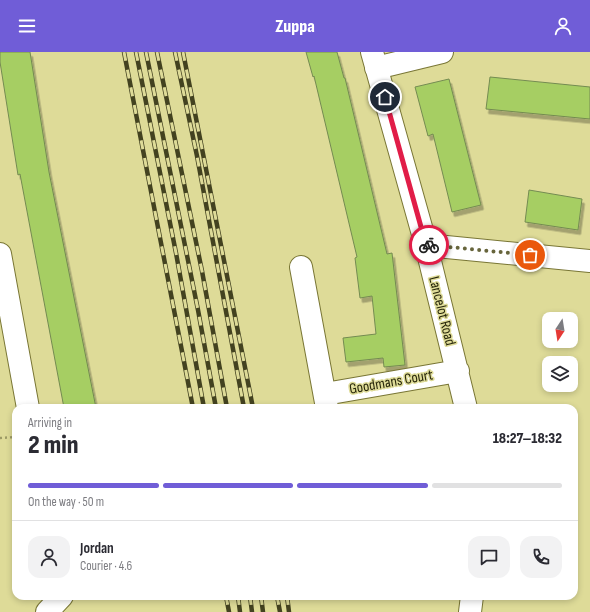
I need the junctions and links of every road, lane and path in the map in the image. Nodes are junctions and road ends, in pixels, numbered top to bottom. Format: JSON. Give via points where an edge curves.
{"nodes":[{"id":1,"x":442,"y":52,"type":"edge"},
{"id":2,"x":374,"y":60,"type":"edge"},
{"id":3,"x":426,"y":245,"type":"junction"},
{"id":4,"x":0,"y":254,"type":"edge"},
{"id":5,"x":590,"y":261,"type":"edge"},
{"id":6,"x":301,"y":267,"type":"dead end"},
{"id":7,"x":458,"y":371,"type":"junction"},
{"id":8,"x":326,"y":401,"type":"edge"},
{"id":9,"x":27,"y":404,"type":"edge"},
{"id":10,"x":465,"y":404,"type":"edge"},
{"id":11,"x":12,"y":436,"type":"edge"},
{"id":12,"x":0,"y":438,"type":"edge"},
{"id":13,"x":58,"y":600,"type":"edge"},
{"id":14,"x":63,"y":600,"type":"edge"},
{"id":15,"x":472,"y":600,"type":"edge"},
{"id":16,"x":47,"y":612,"type":"edge"},
{"id":17,"x":66,"y":612,"type":"edge"},
{"id":18,"x":470,"y":612,"type":"edge"}],
"edges":[{"from":1,"to":2,"type":"street"},
{"from":2,"to":3,"type":"street","name":"Lancelot Road"},
{"from":3,"to":5,"type":"street"},
{"from":3,"to":7,"type":"street","name":"Lancelot Road"},
{"from":4,"to":9,"type":"street"},
{"from":6,"to":8,"type":"street"},
{"from":7,"to":8,"type":"street","name":"Goodmans Court"},
{"from":7,"to":10,"type":"street","name":"Lancelot Road"},
{"from":11,"to":12,"type":"path"},
{"from":13,"to":16,"type":"street"},
{"from":14,"to":17,"type":"street"},
{"from":15,"to":18,"type":"street"}]}
